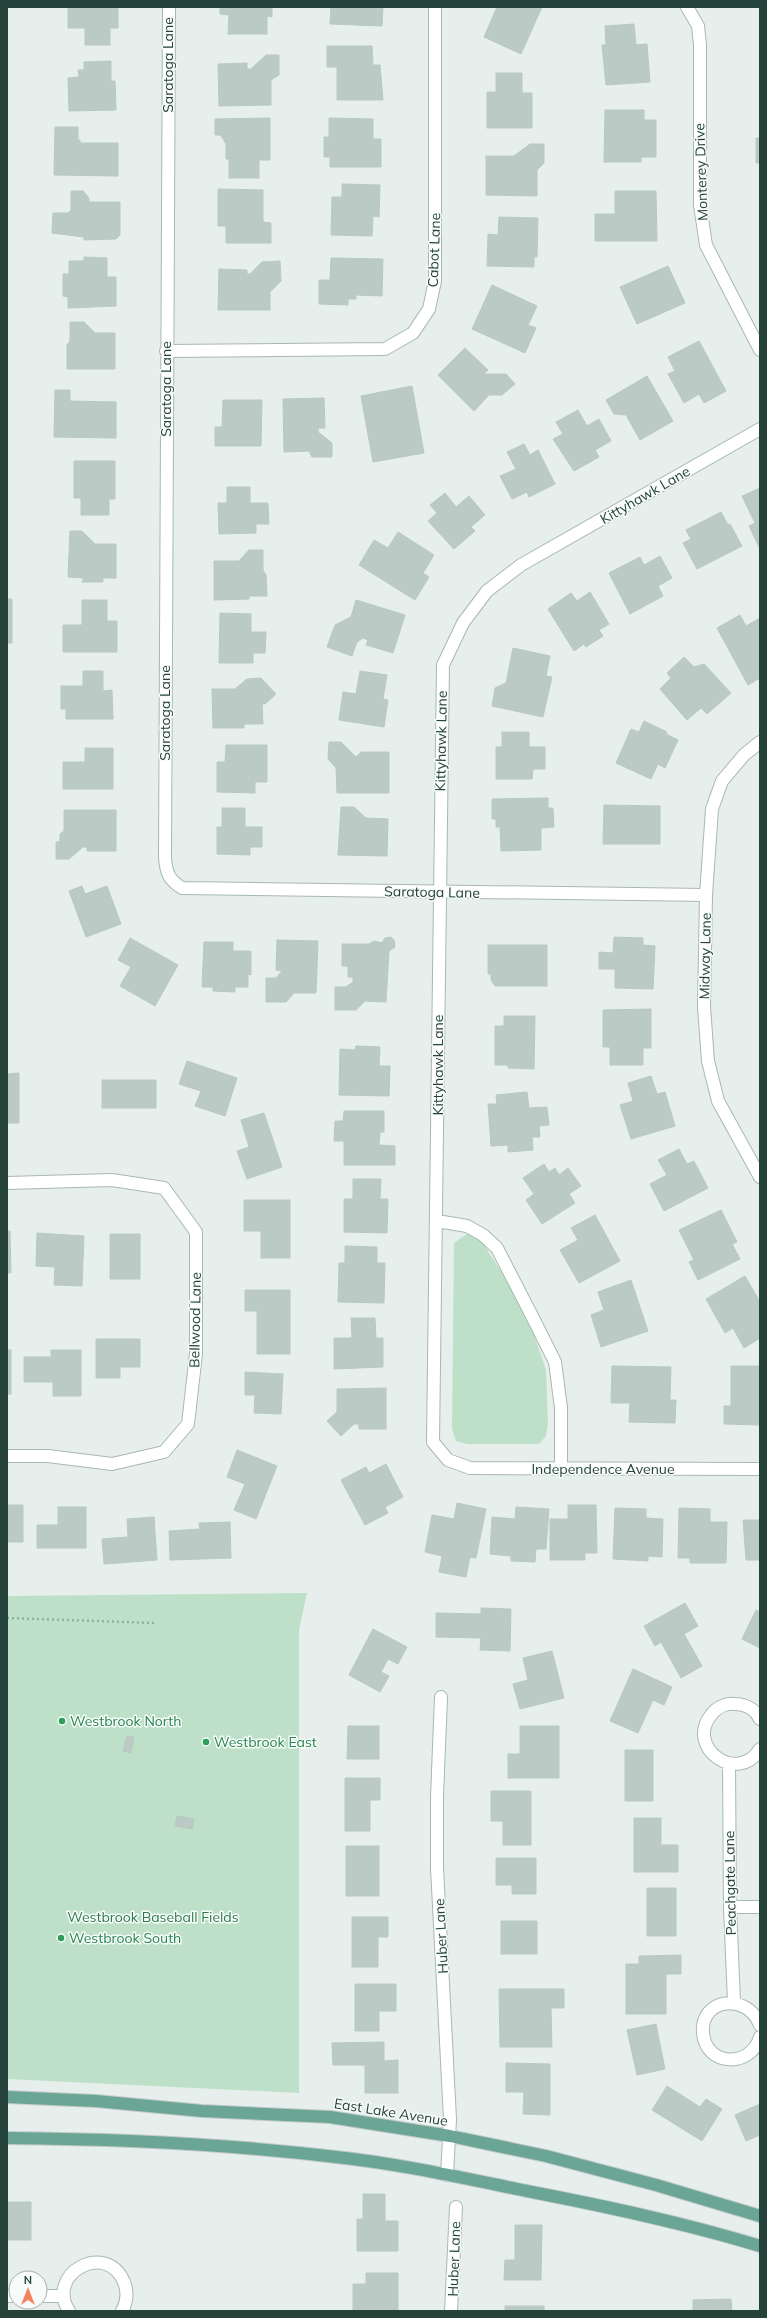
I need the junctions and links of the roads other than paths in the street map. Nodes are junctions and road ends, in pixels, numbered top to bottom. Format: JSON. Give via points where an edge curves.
{"nodes":[{"id":1,"x":169,"y":7,"type":"edge"},
{"id":2,"x":435,"y":7,"type":"edge"},
{"id":3,"x":687,"y":7,"type":"edge"},
{"id":4,"x":760,"y":350,"type":"edge"},
{"id":5,"x":166,"y":351,"type":"junction"},
{"id":6,"x":760,"y":429,"type":"edge"},
{"id":7,"x":760,"y":742,"type":"edge"},
{"id":8,"x":439,"y":892,"type":"junction"},
{"id":9,"x":706,"y":895,"type":"junction"},
{"id":10,"x":760,"y":1176,"type":"edge"},
{"id":11,"x":7,"y":1183,"type":"edge"},
{"id":12,"x":437,"y":1220,"type":"junction"},
{"id":13,"x":7,"y":1456,"type":"edge"},
{"id":14,"x":448,"y":1460,"type":"joint"},
{"id":15,"x":561,"y":1469,"type":"junction"},
{"id":16,"x":760,"y":1469,"type":"edge"},
{"id":17,"x":441,"y":1697,"type":"dead end"},
{"id":18,"x":760,"y":1719,"type":"edge"},
{"id":19,"x":760,"y":1749,"type":"edge"},
{"id":20,"x":729,"y":1764,"type":"junction"},
{"id":21,"x":730,"y":1907,"type":"junction"},
{"id":22,"x":760,"y":1907,"type":"edge"},
{"id":23,"x":734,"y":2002,"type":"junction"},
{"id":24,"x":760,"y":2024,"type":"edge"},
{"id":25,"x":760,"y":2037,"type":"edge"},
{"id":26,"x":7,"y":2097,"type":"edge"},
{"id":27,"x":450,"y":2136,"type":"junction"},
{"id":28,"x":7,"y":2138,"type":"edge"},
{"id":29,"x":447,"y":2175,"type":"junction"},
{"id":30,"x":456,"y":2207,"type":"dead end"},
{"id":31,"x":760,"y":2216,"type":"edge"},
{"id":32,"x":760,"y":2246,"type":"edge"},
{"id":33,"x":48,"y":2296,"type":"edge"},
{"id":34,"x":64,"y":2296,"type":"junction"},
{"id":35,"x":69,"y":2311,"type":"edge"},
{"id":36,"x":122,"y":2311,"type":"edge"},
{"id":37,"x":451,"y":2311,"type":"edge"}],
"edges":[{"from":1,"to":5,"type":"street","name":"Saratoga Lane"},
{"from":2,"to":5,"type":"street","name":"Cabot Lane","via":[[435,281],[429,309],[413,333],[385,349]]},
{"from":3,"to":4,"type":"street","name":"Monterey Drive","via":[[698,26],[700,46],[700,206],[706,245]]},
{"from":5,"to":8,"type":"street","name":"Saratoga Lane","via":[[166,870],[172,882],[182,888]]},
{"from":6,"to":8,"type":"street","name":"Kittyhawk Lane","via":[[521,565],[487,591],[463,623],[443,665]]},
{"from":7,"to":9,"type":"street","name":"Midway Lane","via":[[744,755],[722,781],[712,809]]},
{"from":8,"to":9,"type":"street","name":"Saratoga Lane"},
{"from":8,"to":12,"type":"street","name":"Kittyhawk Lane"},
{"from":9,"to":10,"type":"street","name":"Midway Lane","via":[[704,1007],[708,1060],[718,1101]]},
{"from":11,"to":13,"type":"street","name":"Bellwood Lane","via":[[112,1180],[164,1188],[196,1232],[196,1354],[188,1424],[164,1452],[112,1464],[48,1456]]},
{"from":12,"to":14,"type":"street","name":"Kittyhawk Lane","via":[[433,1442]]},
{"from":12,"to":15,"type":"street","via":[[467,1226],[483,1235],[497,1248],[555,1362],[561,1408]]},
{"from":14,"to":15,"type":"street","name":"Independence Avenue","via":[[470,1468]]},
{"from":15,"to":16,"type":"street","name":"Independence Avenue"},
{"from":17,"to":27,"type":"street","name":"Huber Lane","via":[[437,1868]]},
{"from":18,"to":20,"type":"street","via":[[751,1708],[741,1704],[731,1704],[714,1711],[708,1719],[704,1728],[706,1747],[720,1761]]},
{"from":19,"to":20,"type":"street","via":[[749,1760]]},
{"from":20,"to":21,"type":"street","name":"Peachgate Lane"},
{"from":21,"to":22,"type":"street"},
{"from":21,"to":23,"type":"street","name":"Peachgate Lane"},
{"from":23,"to":24,"type":"street","via":[[751,2009]]},
{"from":23,"to":25,"type":"street","via":[[715,2007],[708,2014],[702,2032],[709,2050],[717,2056],[736,2060],[752,2052]]},
{"from":26,"to":27,"type":"main road","name":"East Lake Avenue","via":[[330,2117]]},
{"from":27,"to":29,"type":"street","name":"Huber Lane"},
{"from":27,"to":31,"type":"main road","name":"East Lake Avenue","via":[[546,2156]]},
{"from":28,"to":29,"type":"main road","via":[[192,2145],[313,2155]]},
{"from":29,"to":32,"type":"main road","via":[[606,2206]]},
{"from":30,"to":37,"type":"street","name":"Huber Lane"},
{"from":33,"to":34,"type":"street"},
{"from":34,"to":35,"type":"street"},
{"from":34,"to":36,"type":"street","via":[[69,2277],[76,2269],[85,2264],[105,2264],[122,2276],[126,2286],[127,2296]]}]}
